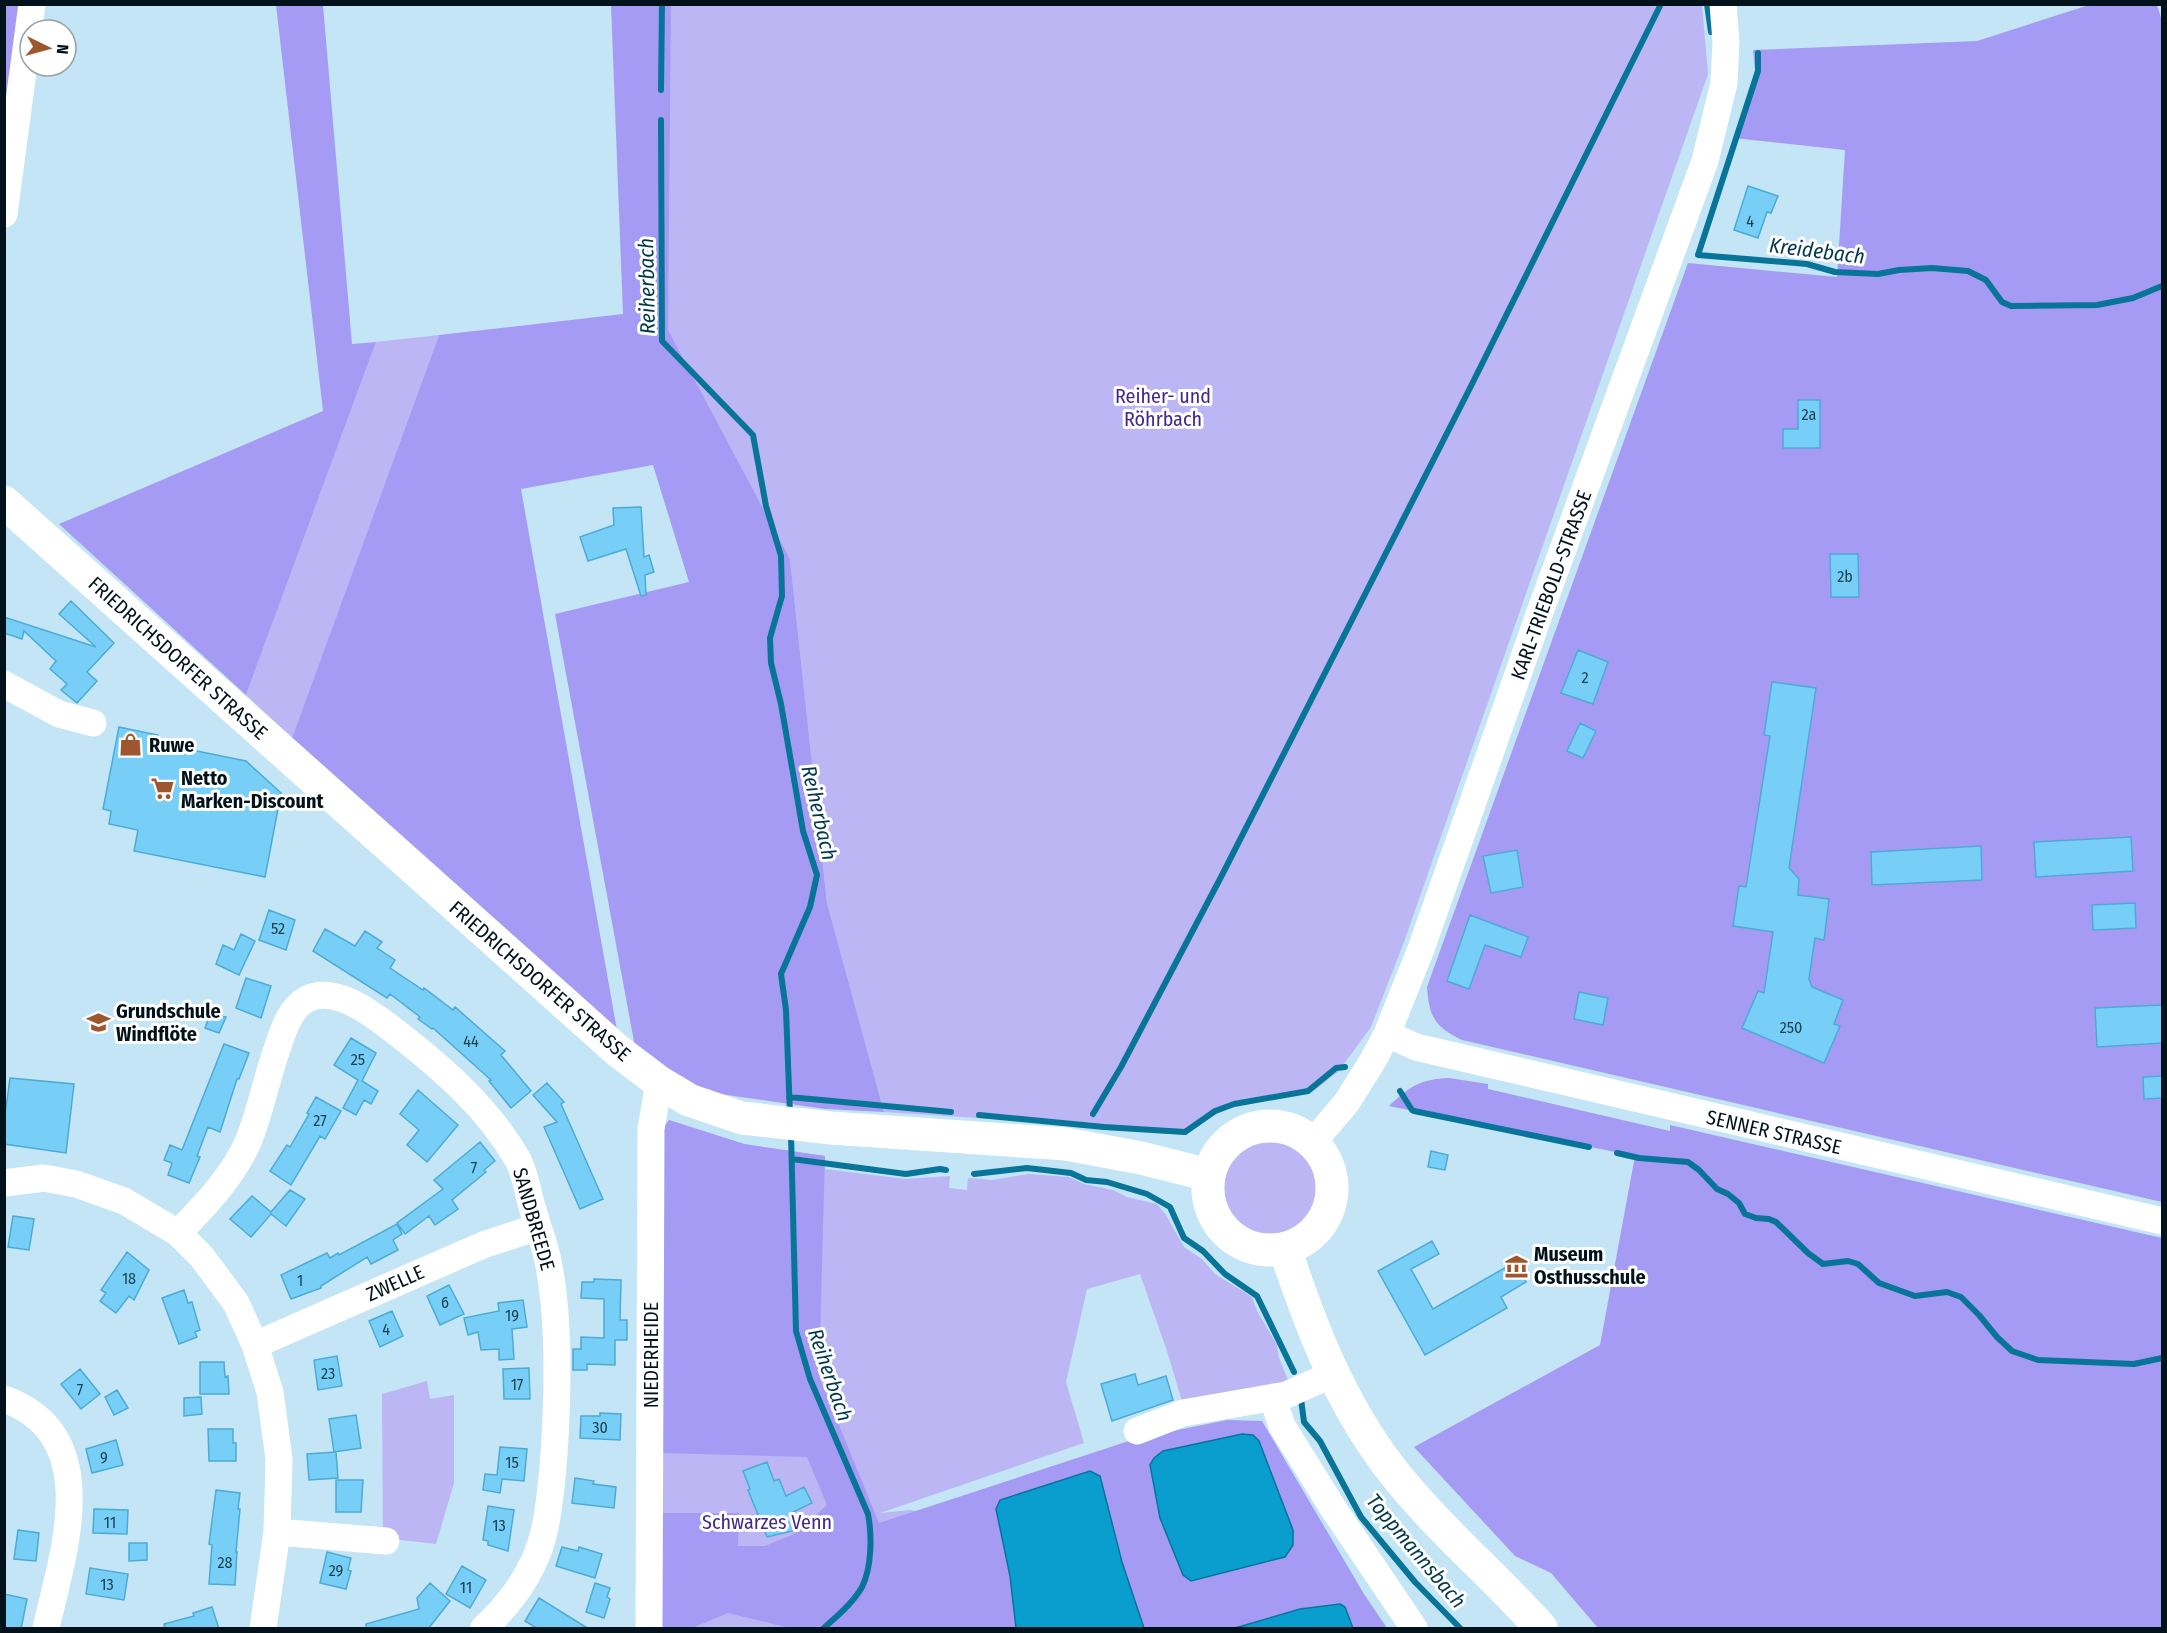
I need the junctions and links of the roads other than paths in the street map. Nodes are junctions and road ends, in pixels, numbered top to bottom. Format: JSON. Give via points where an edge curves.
{"nodes":[{"id":1,"x":32,"y":4,"type":"edge"},
{"id":2,"x":1724,"y":4,"type":"edge"},
{"id":3,"x":4,"y":214,"type":"edge"},
{"id":4,"x":4,"y":502,"type":"edge"},
{"id":5,"x":4,"y":684,"type":"edge"},
{"id":6,"x":93,"y":723,"type":"dead end"},
{"id":7,"x":1387,"y":1034,"type":"junction"},
{"id":8,"x":659,"y":1082,"type":"junction"},
{"id":9,"x":1313,"y":1142,"type":"junction"},
{"id":10,"x":1209,"y":1175,"type":"junction"},
{"id":11,"x":4,"y":1183,"type":"edge"},
{"id":12,"x":2163,"y":1221,"type":"edge"},
{"id":13,"x":538,"y":1227,"type":"junction"},
{"id":14,"x":178,"y":1233,"type":"junction"},
{"id":15,"x":1285,"y":1249,"type":"junction"},
{"id":16,"x":255,"y":1345,"type":"junction"},
{"id":17,"x":1333,"y":1374,"type":"junction"},
{"id":18,"x":4,"y":1399,"type":"edge"},
{"id":19,"x":1273,"y":1399,"type":"junction"},
{"id":20,"x":1137,"y":1431,"type":"dead end"},
{"id":21,"x":277,"y":1532,"type":"junction"},
{"id":22,"x":387,"y":1541,"type":"dead end"},
{"id":23,"x":46,"y":1629,"type":"edge"},
{"id":24,"x":263,"y":1629,"type":"edge"},
{"id":25,"x":484,"y":1629,"type":"edge"},
{"id":26,"x":649,"y":1629,"type":"edge"},
{"id":27,"x":1414,"y":1629,"type":"edge"},
{"id":28,"x":1541,"y":1629,"type":"edge"}],
"edges":[{"from":1,"to":3,"type":"street"},
{"from":2,"to":7,"type":"street","name":"KARL-TRIEBOLD-STRASSE","via":[[1725,83],[1705,161]]},
{"from":4,"to":8,"type":"main road","name":"FRIEDRICHSDORFER STRASSE","via":[[618,1051]]},
{"from":5,"to":6,"type":"street","via":[[59,714]]},
{"from":7,"to":9,"type":"street","name":"KARL-TRIEBOLD-STRASSE","via":[[1347,1102]]},
{"from":7,"to":12,"type":"street","name":"SENNER STRASSE","via":[[1416,1047]]},
{"from":8,"to":10,"type":"main road","name":"FRIEDRICHSDORFER STRASSE","via":[[689,1100],[742,1118],[791,1125],[1066,1144]]},
{"from":8,"to":26,"type":"street","name":"NIEDERHEIDE","via":[[651,1129]]},
{"from":9,"to":10,"type":"main road","via":[[1281,1126],[1256,1127],[1232,1138],[1217,1156]]},
{"from":9,"to":15,"type":"main road","via":[[1330,1170],[1329,1210],[1318,1228]]},
{"from":10,"to":15,"type":"main road","via":[[1209,1196],[1224,1230],[1239,1242],[1260,1249]]},
{"from":11,"to":14,"type":"street","via":[[44,1178],[76,1184],[124,1201]]},
{"from":13,"to":14,"type":"street","name":"SANDBREEDE","via":[[520,1163],[491,1118],[429,1058],[379,1020],[340,998],[323,995],[306,999],[294,1010],[283,1030],[247,1143],[219,1190]]},
{"from":13,"to":16,"type":"street","name":"ZWELLE","via":[[483,1245]]},
{"from":13,"to":25,"type":"street","name":"SANDBREEDE","via":[[549,1264],[557,1344],[553,1474],[544,1532],[531,1570]]},
{"from":14,"to":16,"type":"street","via":[[202,1257],[236,1304]]},
{"from":15,"to":17,"type":"main road"},
{"from":16,"to":21,"type":"street","via":[[270,1392],[279,1459]]},
{"from":17,"to":19,"type":"street"},
{"from":17,"to":28,"type":"main road","via":[[1390,1468]]},
{"from":18,"to":23,"type":"street","via":[[42,1420],[56,1439],[67,1465],[69,1527]]},
{"from":19,"to":20,"type":"street","via":[[1184,1413]]},
{"from":19,"to":27,"type":"street","via":[[1282,1426]]},
{"from":21,"to":22,"type":"street"},
{"from":21,"to":24,"type":"street"}]}
